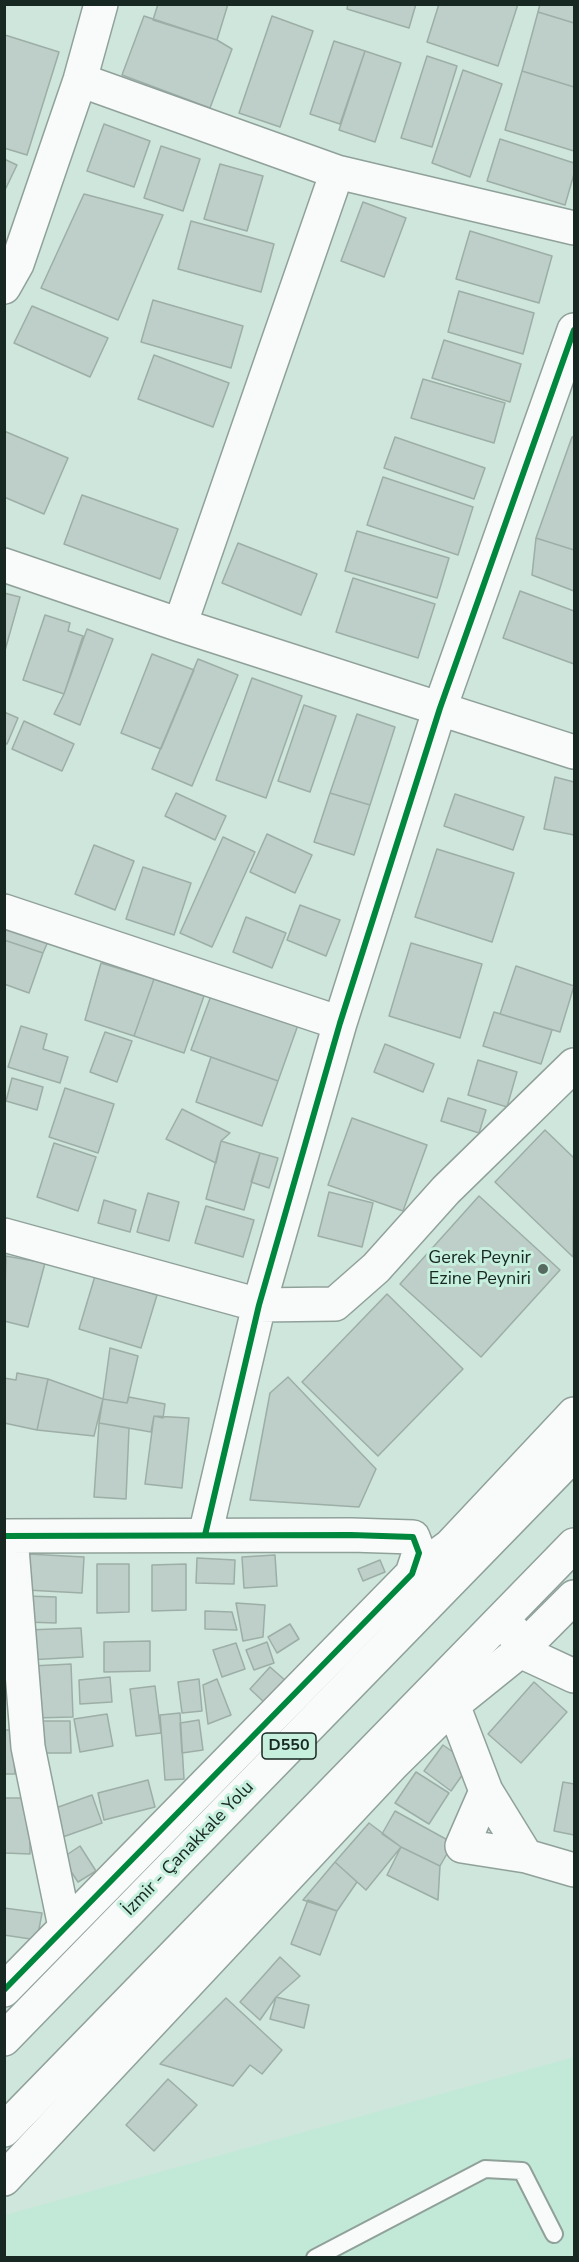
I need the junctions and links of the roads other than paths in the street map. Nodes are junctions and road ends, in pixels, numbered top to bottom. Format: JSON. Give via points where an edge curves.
{"nodes":[{"id":1,"x":101,"y":4,"type":"edge"},
{"id":2,"x":81,"y":80,"type":"junction"},
{"id":3,"x":336,"y":172,"type":"junction"},
{"id":4,"x":574,"y":228,"type":"edge"},
{"id":5,"x":4,"y":287,"type":"edge"},
{"id":6,"x":574,"y":330,"type":"edge"},
{"id":7,"x":561,"y":408,"type":"edge"},
{"id":8,"x":4,"y":565,"type":"edge"},
{"id":9,"x":180,"y":625,"type":"junction"},
{"id":10,"x":440,"y":708,"type":"junction"},
{"id":11,"x":574,"y":752,"type":"edge"},
{"id":12,"x":4,"y":911,"type":"edge"},
{"id":13,"x":340,"y":1023,"type":"junction"},
{"id":14,"x":574,"y":1065,"type":"edge"},
{"id":15,"x":4,"y":1235,"type":"edge"},
{"id":16,"x":259,"y":1305,"type":"junction"},
{"id":17,"x":574,"y":1414,"type":"edge"},
{"id":18,"x":574,"y":1454,"type":"edge"},
{"id":19,"x":205,"y":1535,"type":"junction"},
{"id":20,"x":8,"y":1536,"type":"edge"},
{"id":21,"x":574,"y":1545,"type":"edge"},
{"id":22,"x":460,"y":1553,"type":"junction"},
{"id":23,"x":412,"y":1574,"type":"junction"},
{"id":24,"x":574,"y":1597,"type":"edge"},
{"id":25,"x":508,"y":1613,"type":"junction"},
{"id":26,"x":520,"y":1651,"type":"junction"},
{"id":27,"x":574,"y":1676,"type":"edge"},
{"id":28,"x":453,"y":1705,"type":"junction"},
{"id":29,"x":486,"y":1791,"type":"junction"},
{"id":30,"x":526,"y":1856,"type":"junction"},
{"id":31,"x":574,"y":1870,"type":"edge"},
{"id":32,"x":65,"y":1927,"type":"junction"},
{"id":33,"x":4,"y":1990,"type":"edge"},
{"id":34,"x":4,"y":2039,"type":"edge"},
{"id":35,"x":4,"y":2130,"type":"edge"},
{"id":36,"x":4,"y":2179,"type":"edge"},
{"id":37,"x":554,"y":2234,"type":"dead end"},
{"id":38,"x":315,"y":2258,"type":"edge"}],
"edges":[{"from":1,"to":2,"type":"main road"},
{"from":2,"to":3,"type":"main road"},
{"from":2,"to":5,"type":"main road","via":[[17,264]]},
{"from":3,"to":4,"type":"main road"},
{"from":3,"to":9,"type":"main road"},
{"from":6,"to":7,"type":"main road"},
{"from":7,"to":10,"type":"main road"},
{"from":8,"to":9,"type":"main road"},
{"from":9,"to":10,"type":"main road"},
{"from":10,"to":11,"type":"main road"},
{"from":10,"to":13,"type":"main road"},
{"from":12,"to":13,"type":"main road"},
{"from":13,"to":16,"type":"main road"},
{"from":14,"to":16,"type":"main road","via":[[446,1190],[376,1268],[335,1304]]},
{"from":15,"to":16,"type":"main road"},
{"from":16,"to":19,"type":"main road"},
{"from":17,"to":22,"type":"main road"},
{"from":18,"to":22,"type":"main road","name":"İzmir - Çanakkale Yolu","number":"D550"},
{"from":19,"to":20,"type":"main road"},
{"from":19,"to":23,"type":"main road","via":[[413,1537],[418,1553]]},
{"from":20,"to":32,"type":"main road","via":[[28,1747]]},
{"from":21,"to":25,"type":"main road"},
{"from":22,"to":23,"type":"main road"},
{"from":22,"to":34,"type":"main road","name":"İzmir - Çanakkale Yolu","number":"D550"},
{"from":23,"to":32,"type":"main road"},
{"from":24,"to":26,"type":"main road"},
{"from":25,"to":26,"type":"main road"},
{"from":25,"to":35,"type":"main road"},
{"from":26,"to":27,"type":"main road"},
{"from":26,"to":28,"type":"main road"},
{"from":28,"to":29,"type":"main road"},
{"from":28,"to":36,"type":"main road"},
{"from":29,"to":30,"type":"main road"},
{"from":29,"to":30,"type":"main road","via":[[462,1846]]},
{"from":30,"to":31,"type":"main road"},
{"from":32,"to":33,"type":"main road"},
{"from":37,"to":38,"type":"lane","via":[[522,2171],[485,2169]]}]}
